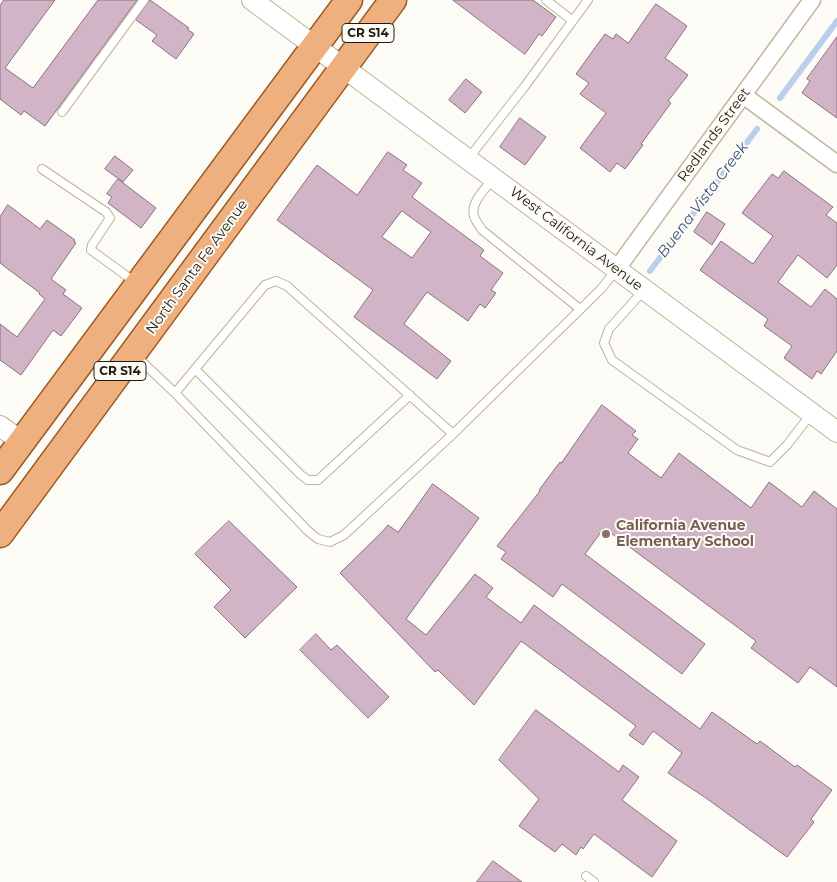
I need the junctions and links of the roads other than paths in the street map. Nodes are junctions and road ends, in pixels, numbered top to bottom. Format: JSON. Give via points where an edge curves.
{"nodes":[{"id":1,"x":144,"y":0,"type":"edge"},
{"id":2,"x":252,"y":0,"type":"edge"},
{"id":3,"x":349,"y":0,"type":"edge"},
{"id":4,"x":393,"y":0,"type":"edge"},
{"id":5,"x":546,"y":0,"type":"edge"},
{"id":6,"x":588,"y":0,"type":"edge"},
{"id":7,"x":812,"y":0,"type":"edge"},
{"id":8,"x":572,"y":21,"type":"junction"},
{"id":9,"x":316,"y":45,"type":"junction"},
{"id":10,"x":343,"y":66,"type":"junction"},
{"id":11,"x":743,"y":95,"type":"junction"},
{"id":12,"x":62,"y":112,"type":"dead end"},
{"id":13,"x":468,"y":159,"type":"junction"},
{"id":14,"x":837,"y":164,"type":"edge"},
{"id":15,"x":42,"y":169,"type":"dead end"},
{"id":16,"x":494,"y":178,"type":"junction"},
{"id":17,"x":188,"y":216,"type":"junction"},
{"id":18,"x":616,"y":270,"type":"junction"},
{"id":19,"x":139,"y":284,"type":"junction"},
{"id":20,"x":644,"y":290,"type":"junction"},
{"id":21,"x":580,"y":309,"type":"junction"},
{"id":22,"x":133,"y":353,"type":"junction"},
{"id":23,"x":195,"y":369,"type":"junction"},
{"id":24,"x":175,"y":393,"type":"junction"},
{"id":25,"x":410,"y":395,"type":"junction"},
{"id":26,"x":812,"y":414,"type":"junction"},
{"id":27,"x":835,"y":425,"type":"edge"},
{"id":28,"x":0,"y":426,"type":"edge"},
{"id":29,"x":453,"y":434,"type":"junction"},
{"id":30,"x":22,"y":442,"type":"junction"},
{"id":31,"x":0,"y":471,"type":"edge"},
{"id":32,"x":0,"y":534,"type":"edge"},
{"id":33,"x":586,"y":876,"type":"dead end"},
{"id":34,"x":594,"y":882,"type":"edge"}],
"edges":[{"from":1,"to":12,"type":"lane"},
{"from":2,"to":9,"type":"street","name":"West California Avenue"},
{"from":3,"to":9,"type":"main road","number":"CR S14"},
{"from":4,"to":10,"type":"main road","name":"North Santa Fe Avenue","number":"CR S14"},
{"from":5,"to":8,"type":"lane"},
{"from":6,"to":8,"type":"lane"},
{"from":7,"to":11,"type":"street","name":"Redlands Street"},
{"from":8,"to":13,"type":"lane"},
{"from":9,"to":10,"type":"street","name":"West California Avenue"},
{"from":9,"to":17,"type":"main road","number":"CR S14"},
{"from":10,"to":13,"type":"street","name":"West California Avenue"},
{"from":10,"to":22,"type":"main road","name":"North Santa Fe Avenue","number":"CR S14"},
{"from":11,"to":14,"type":"street"},
{"from":11,"to":18,"type":"street","name":"Redlands Street"},
{"from":13,"to":16,"type":"street","name":"West California Avenue"},
{"from":15,"to":19,"type":"lane","via":[[106,212],[110,218],[91,250]]},
{"from":16,"to":18,"type":"street","name":"West California Avenue"},
{"from":16,"to":21,"type":"lane","via":[[473,209],[482,230]]},
{"from":17,"to":19,"type":"main road","number":"CR S14"},
{"from":17,"to":22,"type":"main road","via":[[174,267],[128,333],[127,344]]},
{"from":18,"to":20,"type":"street","name":"West California Avenue"},
{"from":18,"to":21,"type":"lane"},
{"from":19,"to":30,"type":"main road","number":"CR S14"},
{"from":20,"to":26,"type":"street","name":"West California Avenue"},
{"from":20,"to":26,"type":"lane","via":[[609,329],[604,343],[612,360],[737,450],[770,462]]},
{"from":21,"to":29,"type":"lane"},
{"from":22,"to":24,"type":"lane"},
{"from":22,"to":32,"type":"main road","name":"North Santa Fe Avenue","number":"CR S14"},
{"from":23,"to":24,"type":"lane"},
{"from":23,"to":25,"type":"lane","via":[[308,480],[318,480]]},
{"from":23,"to":25,"type":"lane","via":[[265,285],[276,281],[287,286]]},
{"from":24,"to":29,"type":"lane","via":[[308,531],[318,539],[330,542],[344,535]]},
{"from":25,"to":29,"type":"lane"},
{"from":26,"to":27,"type":"street","name":"West California Avenue"},
{"from":28,"to":30,"type":"street"},
{"from":30,"to":31,"type":"main road","number":"CR S14"},
{"from":33,"to":34,"type":"lane"}]}
